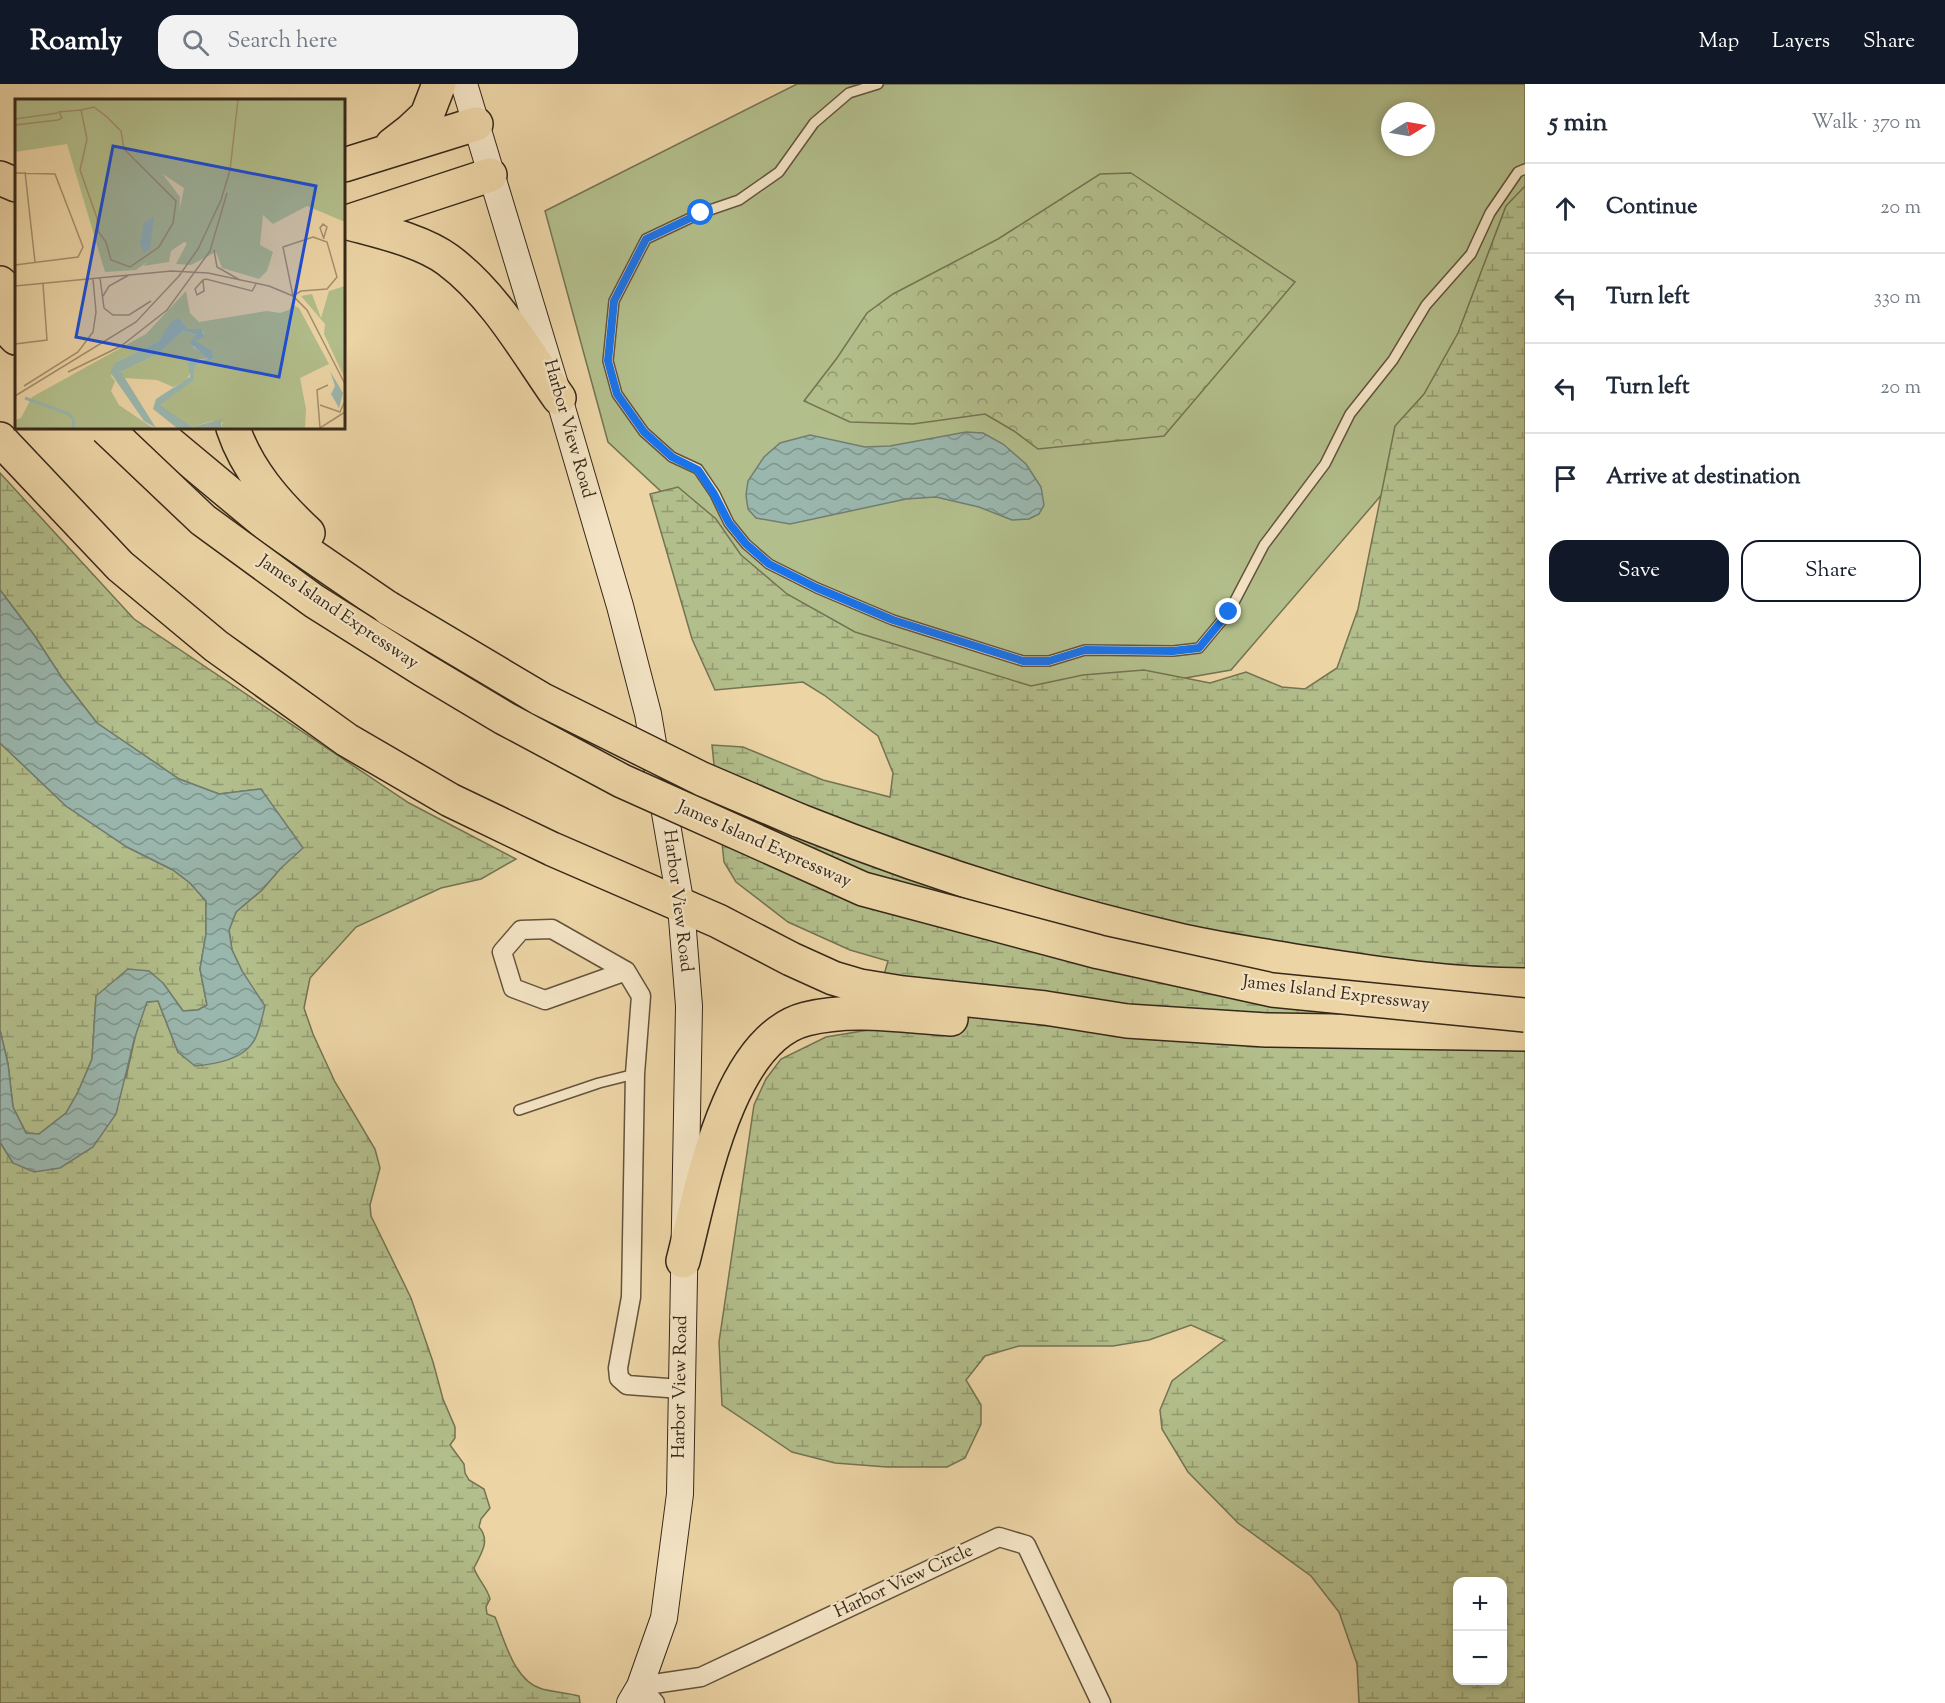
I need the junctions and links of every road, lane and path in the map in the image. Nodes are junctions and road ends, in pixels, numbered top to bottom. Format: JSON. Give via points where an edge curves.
{"nodes":[{"id":1,"x":439,"y":84,"type":"edge"},
{"id":2,"x":464,"y":84,"type":"edge"},
{"id":3,"x":878,"y":84,"type":"edge"},
{"id":4,"x":476,"y":124,"type":"junction"},
{"id":5,"x":379,"y":154,"type":"junction"},
{"id":6,"x":345,"y":165,"type":"edge"},
{"id":7,"x":1525,"y":169,"type":"edge"},
{"id":8,"x":490,"y":175,"type":"junction"},
{"id":9,"x":0,"y":178,"type":"edge"},
{"id":10,"x":15,"y":185,"type":"edge"},
{"id":11,"x":345,"y":223,"type":"edge"},
{"id":12,"x":345,"y":223,"type":"edge"},
{"id":13,"x":0,"y":283,"type":"edge"},
{"id":14,"x":15,"y":298,"type":"edge"},
{"id":15,"x":0,"y":321,"type":"edge"},
{"id":16,"x":15,"y":337,"type":"edge"},
{"id":17,"x":559,"y":398,"type":"junction"},
{"id":18,"x":107,"y":429,"type":"edge"},
{"id":19,"x":152,"y":429,"type":"edge"},
{"id":20,"x":233,"y":429,"type":"edge"},
{"id":21,"x":0,"y":439,"type":"edge"},
{"id":22,"x":388,"y":608,"type":"junction"},
{"id":23,"x":681,"y":906,"type":"junction"},
{"id":24,"x":626,"y":971,"type":"junction"},
{"id":25,"x":1525,"y":985,"type":"edge"},
{"id":26,"x":853,"y":999,"type":"junction"},
{"id":27,"x":1525,"y":1015,"type":"edge"},
{"id":28,"x":1525,"y":1034,"type":"edge"},
{"id":29,"x":635,"y":1074,"type":"junction"},
{"id":30,"x":519,"y":1110,"type":"dead end"},
{"id":31,"x":683,"y":1261,"type":"junction"},
{"id":32,"x":681,"y":1389,"type":"junction"},
{"id":33,"x":642,"y":1697,"type":"edge"},
{"id":34,"x":1101,"y":1703,"type":"edge"}],
"edges":[{"from":1,"to":5,"type":"highway","via":[[427,115]]},
{"from":2,"to":4,"type":"main road","name":"Harbor View Road"},
{"from":3,"to":7,"type":"lane","via":[[849,93],[814,123],[779,172],[739,200],[646,239],[614,301],[608,361],[617,394],[644,432],[672,457],[698,470],[729,523],[769,564],[893,620],[1023,661],[1049,661],[1085,650],[1199,648],[1229,612],[1264,545],[1325,464],[1350,414],[1393,360],[1426,305],[1471,254],[1490,213],[1518,172]]},
{"from":4,"to":5,"type":"highway"},
{"from":4,"to":8,"type":"main road","name":"Harbor View Road"},
{"from":5,"to":6,"type":"highway"},
{"from":8,"to":11,"type":"highway"},
{"from":8,"to":17,"type":"main road","name":"Harbor View Road"},
{"from":9,"to":10,"type":"highway"},
{"from":12,"to":17,"type":"highway","via":[[402,238],[447,259],[488,297]]},
{"from":13,"to":14,"type":"highway"},
{"from":15,"to":16,"type":"highway"},
{"from":17,"to":23,"type":"main road","name":"Harbor View Road","via":[[648,714]]},
{"from":18,"to":27,"type":"highway","name":"James Island Expressway","bridge":true,"via":[[204,520],[314,601],[422,669],[622,781],[863,889],[1099,952],[1272,990]]},
{"from":19,"to":22,"type":"highway","name":"James Island Expressway","via":[[270,527]]},
{"from":20,"to":22,"type":"highway","via":[[247,460],[279,506]]},
{"from":21,"to":23,"type":"highway","via":[[120,566],[216,646],[347,740],[450,800]]},
{"from":22,"to":25,"type":"highway","name":"James Island Expressway","bridge":true,"via":[[541,699],[702,779],[866,848],[956,879],[1185,941],[1326,966],[1491,985]]},
{"from":23,"to":26,"type":"highway","via":[[833,978]]},
{"from":23,"to":31,"type":"main road","name":"Harbor View Road","via":[[689,1006]]},
{"from":24,"to":24,"type":"street","via":[[545,1000],[513,988],[502,952],[521,930],[552,929]]},
{"from":24,"to":29,"type":"street","via":[[641,996]]},
{"from":26,"to":28,"type":"highway","via":[[903,993],[1127,1021],[1266,1030]]},
{"from":26,"to":31,"type":"highway","via":[[780,1030],[749,1063],[717,1130]]},
{"from":29,"to":30,"type":"lane"},
{"from":29,"to":32,"type":"street","via":[[631,1297],[619,1378],[627,1384]]},
{"from":31,"to":32,"type":"main road","name":"Harbor View Road"},
{"from":32,"to":33,"type":"main road","name":"Harbor View Road","via":[[680,1494],[664,1618]]},
{"from":33,"to":34,"type":"street","name":"Harbor View Circle","via":[[701,1677],[999,1537],[1026,1545]]}]}
